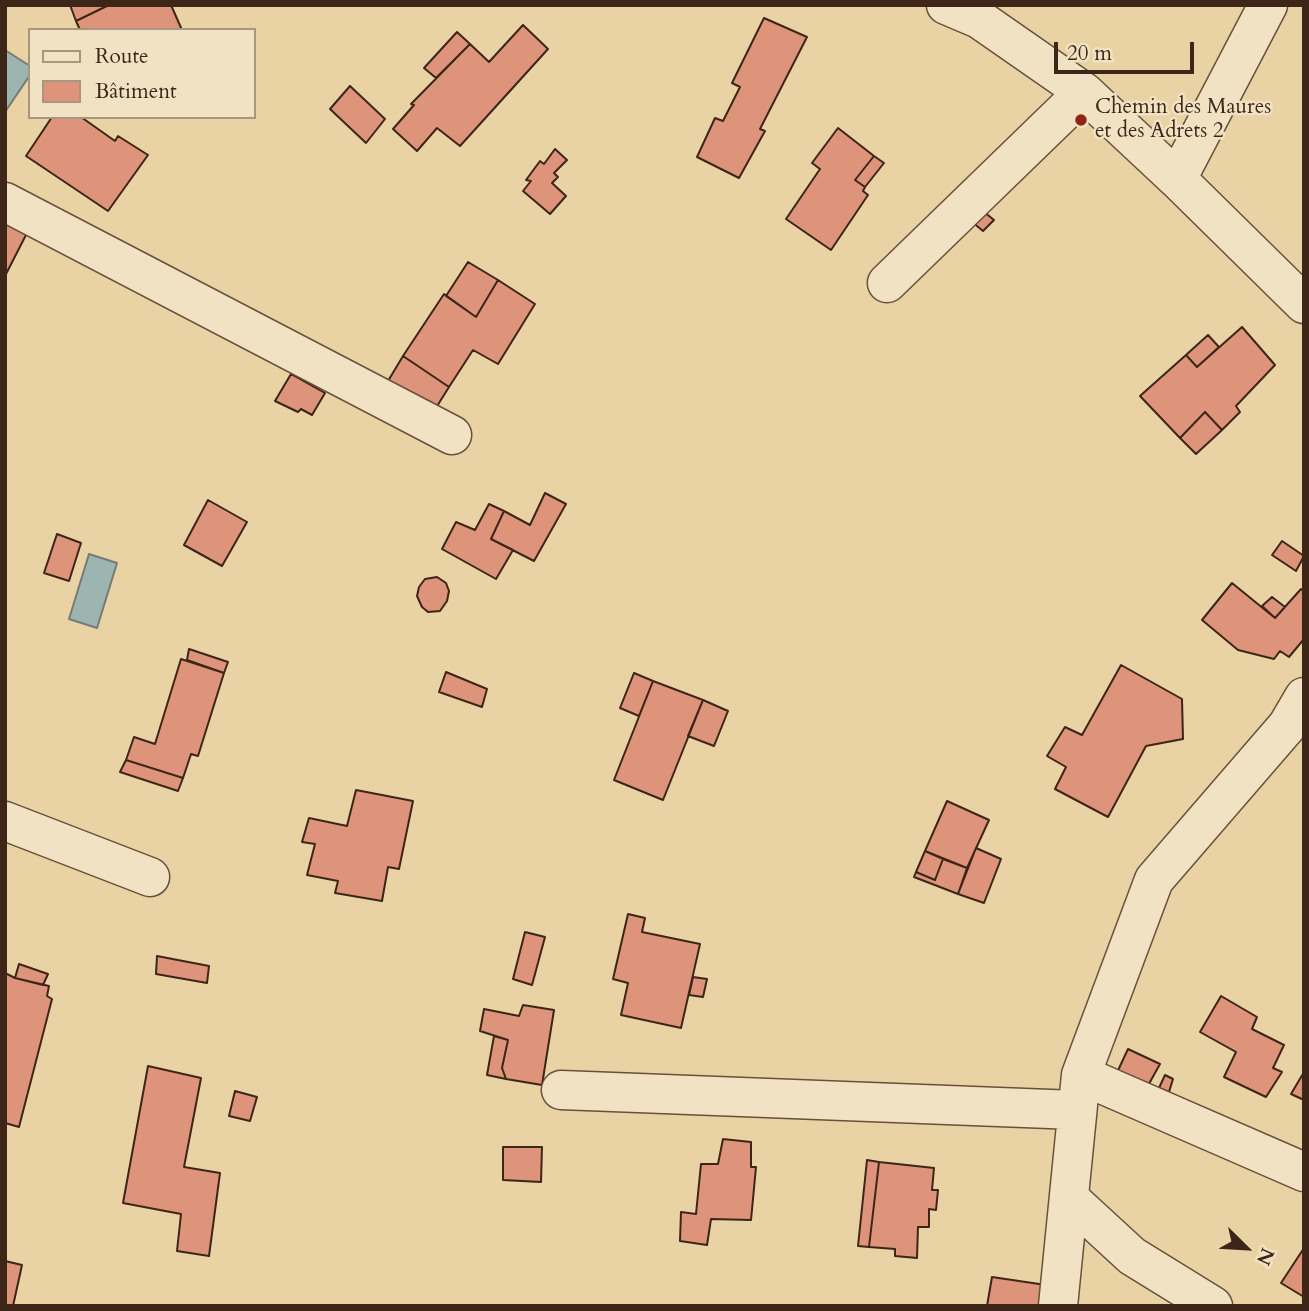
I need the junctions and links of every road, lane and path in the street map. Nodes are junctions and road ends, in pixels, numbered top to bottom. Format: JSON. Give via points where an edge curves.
{"nodes":[{"id":1,"x":946,"y":5,"type":"edge"},
{"id":2,"x":1268,"y":5,"type":"edge"},
{"id":3,"x":1084,"y":92,"type":"junction"},
{"id":4,"x":1177,"y":179,"type":"junction"},
{"id":5,"x":5,"y":202,"type":"edge"},
{"id":6,"x":887,"y":283,"type":"dead end"},
{"id":7,"x":1304,"y":304,"type":"edge"},
{"id":8,"x":452,"y":435,"type":"dead end"},
{"id":9,"x":1304,"y":697,"type":"edge"},
{"id":10,"x":5,"y":821,"type":"edge"},
{"id":11,"x":150,"y":877,"type":"dead end"},
{"id":12,"x":561,"y":1090,"type":"dead end"},
{"id":13,"x":1079,"y":1092,"type":"junction"},
{"id":14,"x":1304,"y":1172,"type":"edge"},
{"id":15,"x":1069,"y":1198,"type":"junction"},
{"id":16,"x":1058,"y":1306,"type":"edge"},
{"id":17,"x":1213,"y":1306,"type":"edge"}],
"edges":[{"from":1,"to":3,"type":"street","via":[[979,19]]},
{"from":2,"to":4,"type":"street"},
{"from":3,"to":4,"type":"street"},
{"from":3,"to":6,"type":"street"},
{"from":4,"to":7,"type":"street"},
{"from":5,"to":8,"type":"street"},
{"from":9,"to":13,"type":"street","via":[[1287,726],[1154,880]]},
{"from":10,"to":11,"type":"street"},
{"from":12,"to":13,"type":"street"},
{"from":13,"to":14,"type":"street"},
{"from":13,"to":15,"type":"street"},
{"from":15,"to":16,"type":"street"},
{"from":15,"to":17,"type":"street","via":[[1132,1256]]}]}
